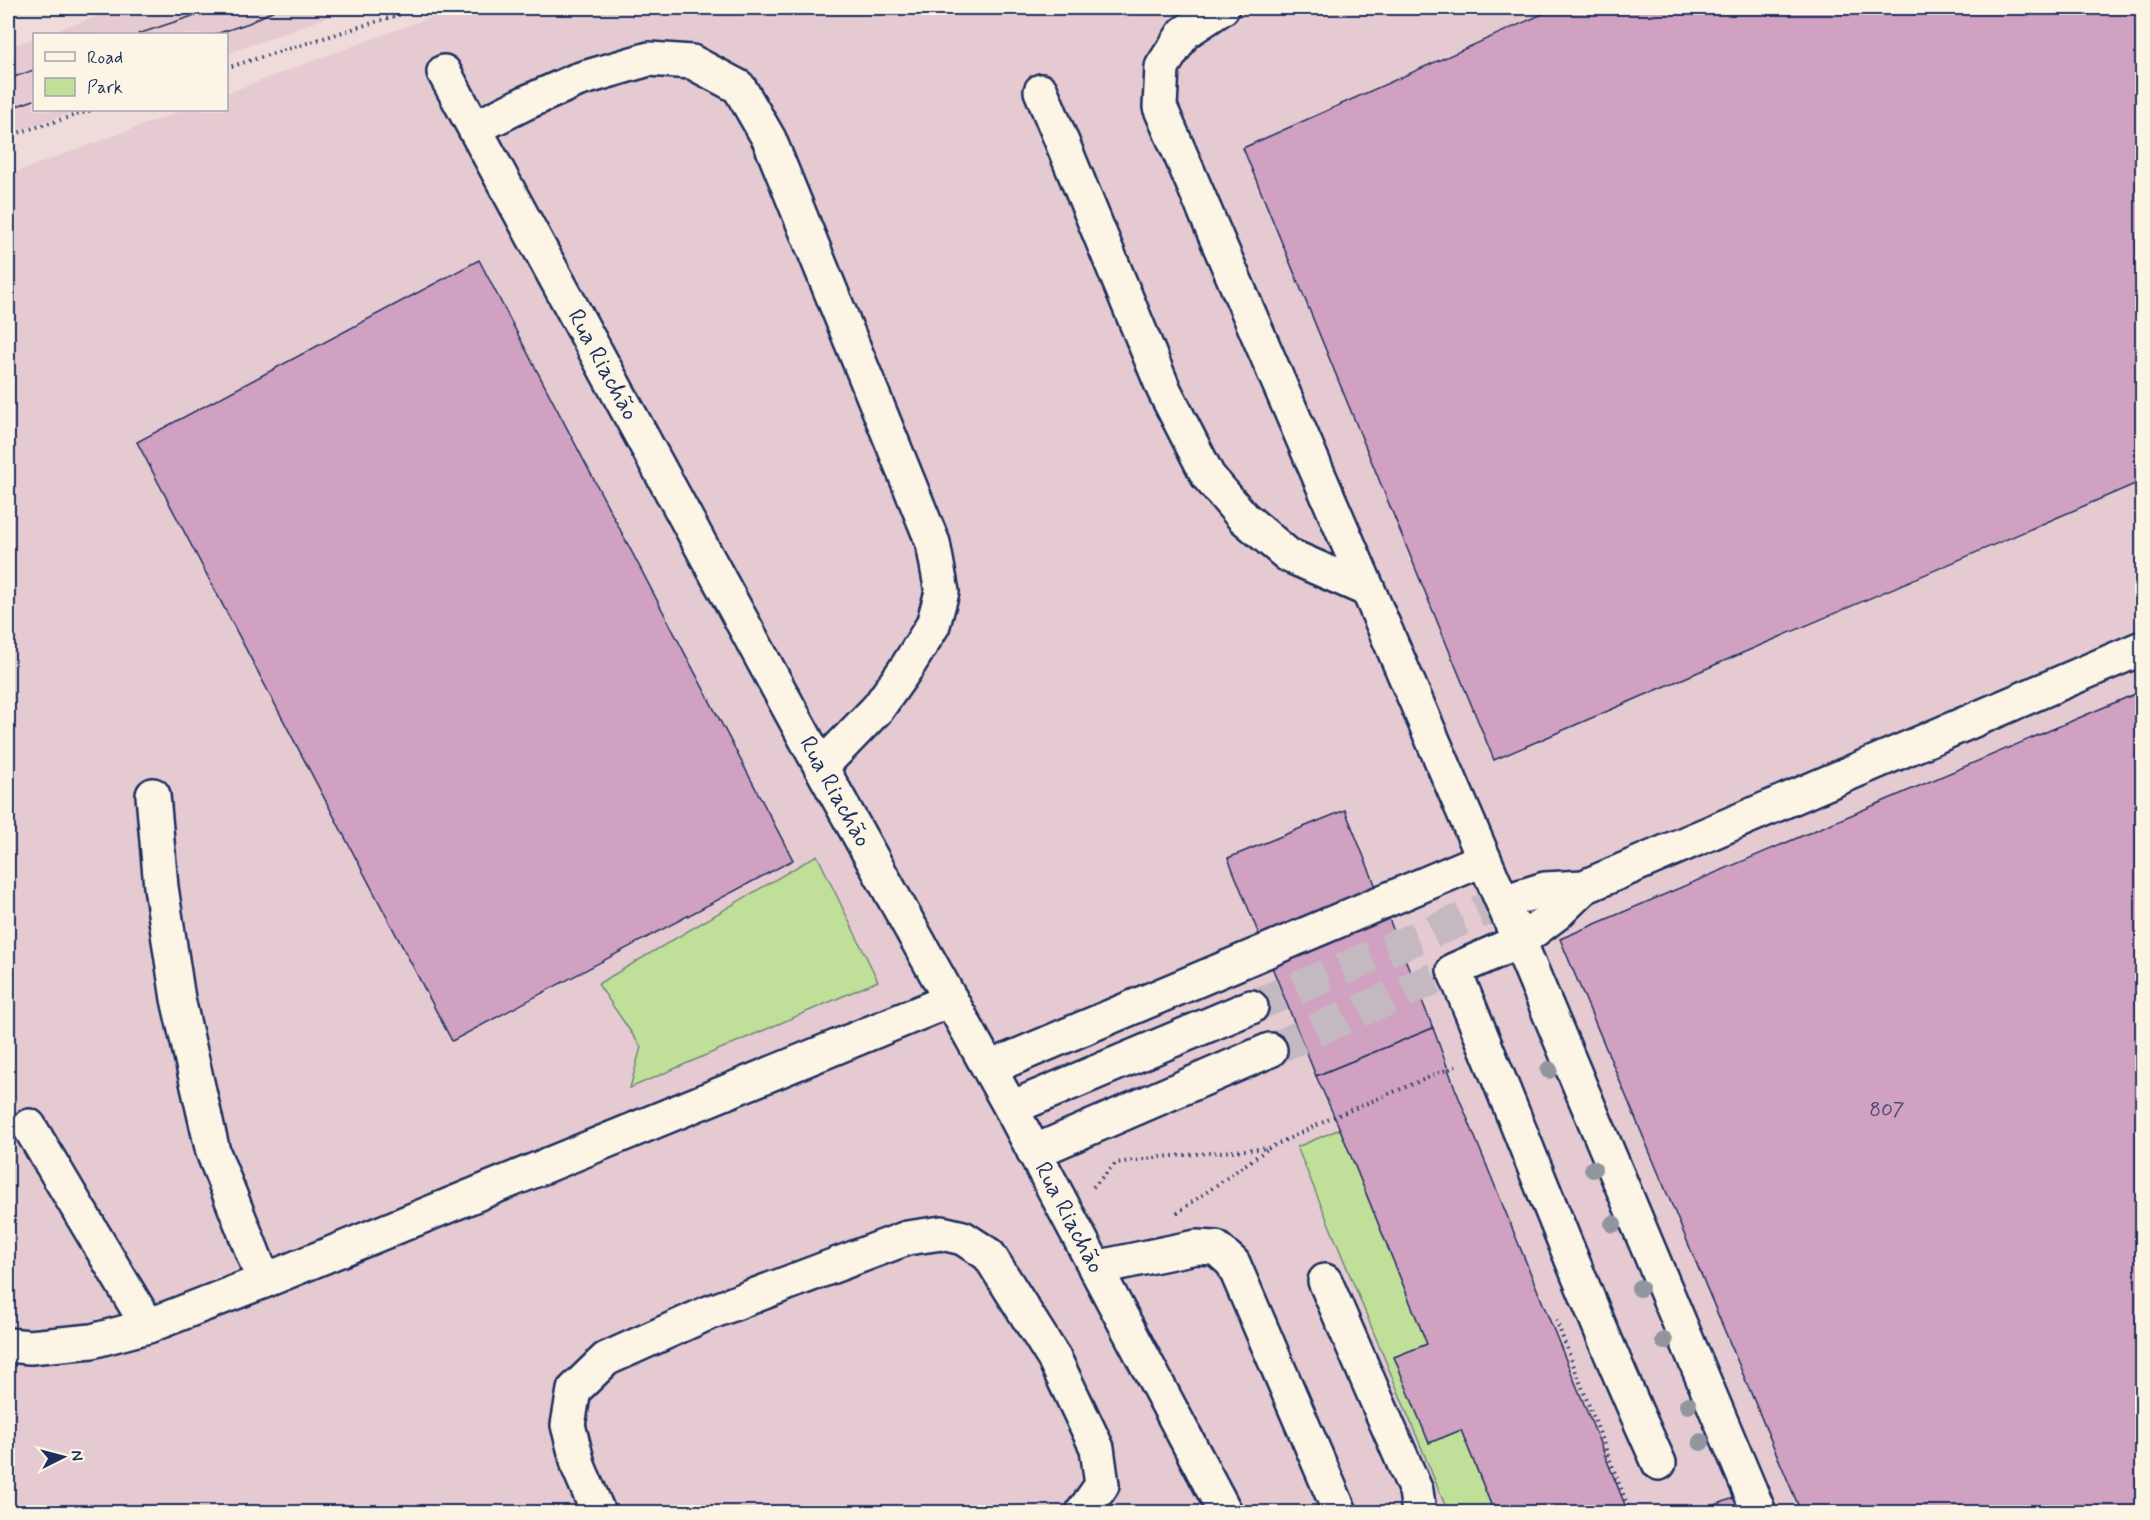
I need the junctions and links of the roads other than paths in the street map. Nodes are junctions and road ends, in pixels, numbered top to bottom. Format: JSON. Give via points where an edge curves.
{"nodes":[{"id":1,"x":1222,"y":8,"type":"edge"},
{"id":2,"x":444,"y":72,"type":"dead end"},
{"id":3,"x":1041,"y":91,"type":"dead end"},
{"id":4,"x":475,"y":128,"type":"junction"},
{"id":5,"x":1368,"y":590,"type":"junction"},
{"id":6,"x":2142,"y":648,"type":"edge"},
{"id":7,"x":821,"y":768,"type":"junction"},
{"id":8,"x":153,"y":795,"type":"dead end"},
{"id":9,"x":1484,"y":859,"type":"junction"},
{"id":10,"x":1584,"y":887,"type":"junction"},
{"id":11,"x":1503,"y":902,"type":"junction"},
{"id":12,"x":1520,"y":941,"type":"junction"},
{"id":13,"x":951,"y":1000,"type":"junction"},
{"id":14,"x":1251,"y":1007,"type":"tunnel mouth"},
{"id":15,"x":1270,"y":1050,"type":"tunnel mouth"},
{"id":16,"x":989,"y":1068,"type":"junction"},
{"id":17,"x":1011,"y":1108,"type":"junction"},
{"id":18,"x":28,"y":1126,"type":"dead end"},
{"id":19,"x":1034,"y":1152,"type":"junction"},
{"id":20,"x":1095,"y":1268,"type":"junction"},
{"id":21,"x":264,"y":1281,"type":"junction"},
{"id":22,"x":1325,"y":1281,"type":"dead end"},
{"id":23,"x":148,"y":1326,"type":"junction"},
{"id":24,"x":8,"y":1345,"type":"edge"},
{"id":25,"x":1659,"y":1463,"type":"dead end"},
{"id":26,"x":598,"y":1512,"type":"edge"},
{"id":27,"x":1083,"y":1512,"type":"edge"},
{"id":28,"x":1225,"y":1512,"type":"edge"},
{"id":29,"x":1340,"y":1512,"type":"edge"},
{"id":30,"x":1419,"y":1512,"type":"edge"},
{"id":31,"x":1759,"y":1512,"type":"edge"}],
"edges":[{"from":1,"to":5,"type":"street","via":[[1184,33],[1162,67],[1160,107]]},
{"from":2,"to":4,"type":"street","name":"Rua Riachão"},
{"from":3,"to":5,"type":"street","via":[[1164,390],[1208,476],[1243,517],[1288,555]]},
{"from":4,"to":7,"type":"street","name":"Rua Riachão"},
{"from":4,"to":7,"type":"street","via":[[577,80],[649,59],[692,62],[739,87],[768,139],[933,543],[942,592],[933,625],[907,667],[878,708]]},
{"from":5,"to":9,"type":"street"},
{"from":6,"to":10,"type":"street"},
{"from":7,"to":13,"type":"street","name":"Rua Riachão"},
{"from":8,"to":21,"type":"street","via":[[161,887],[183,1021],[213,1152]]},
{"from":9,"to":11,"type":"street"},
{"from":9,"to":16,"type":"street"},
{"from":10,"to":11,"type":"street","via":[[1545,889]]},
{"from":10,"to":12,"type":"street"},
{"from":11,"to":12,"type":"street"},
{"from":12,"to":25,"type":"street","via":[[1454,970],[1616,1370]]},
{"from":12,"to":31,"type":"street"},
{"from":13,"to":16,"type":"street","name":"Rua Riachão"},
{"from":13,"to":21,"type":"street"},
{"from":14,"to":17,"type":"street"},
{"from":15,"to":19,"type":"street"},
{"from":16,"to":17,"type":"street","name":"Rua Riachão"},
{"from":17,"to":19,"type":"street","name":"Rua Riachão"},
{"from":18,"to":23,"type":"street"},
{"from":19,"to":20,"type":"street","name":"Rua Riachão"},
{"from":20,"to":28,"type":"street","name":"Rua Riachão"},
{"from":20,"to":29,"type":"street","via":[[1196,1247],[1215,1248],[1233,1263]]},
{"from":21,"to":23,"type":"street"},
{"from":22,"to":30,"type":"street","via":[[1416,1491]]},
{"from":23,"to":24,"type":"street","via":[[92,1341],[30,1347]]},
{"from":26,"to":27,"type":"street","via":[[579,1468],[568,1425],[574,1390],[606,1359],[773,1288],[907,1238],[942,1233],[963,1238],[989,1255],[1055,1360],[1097,1448],[1102,1485]]}]}
